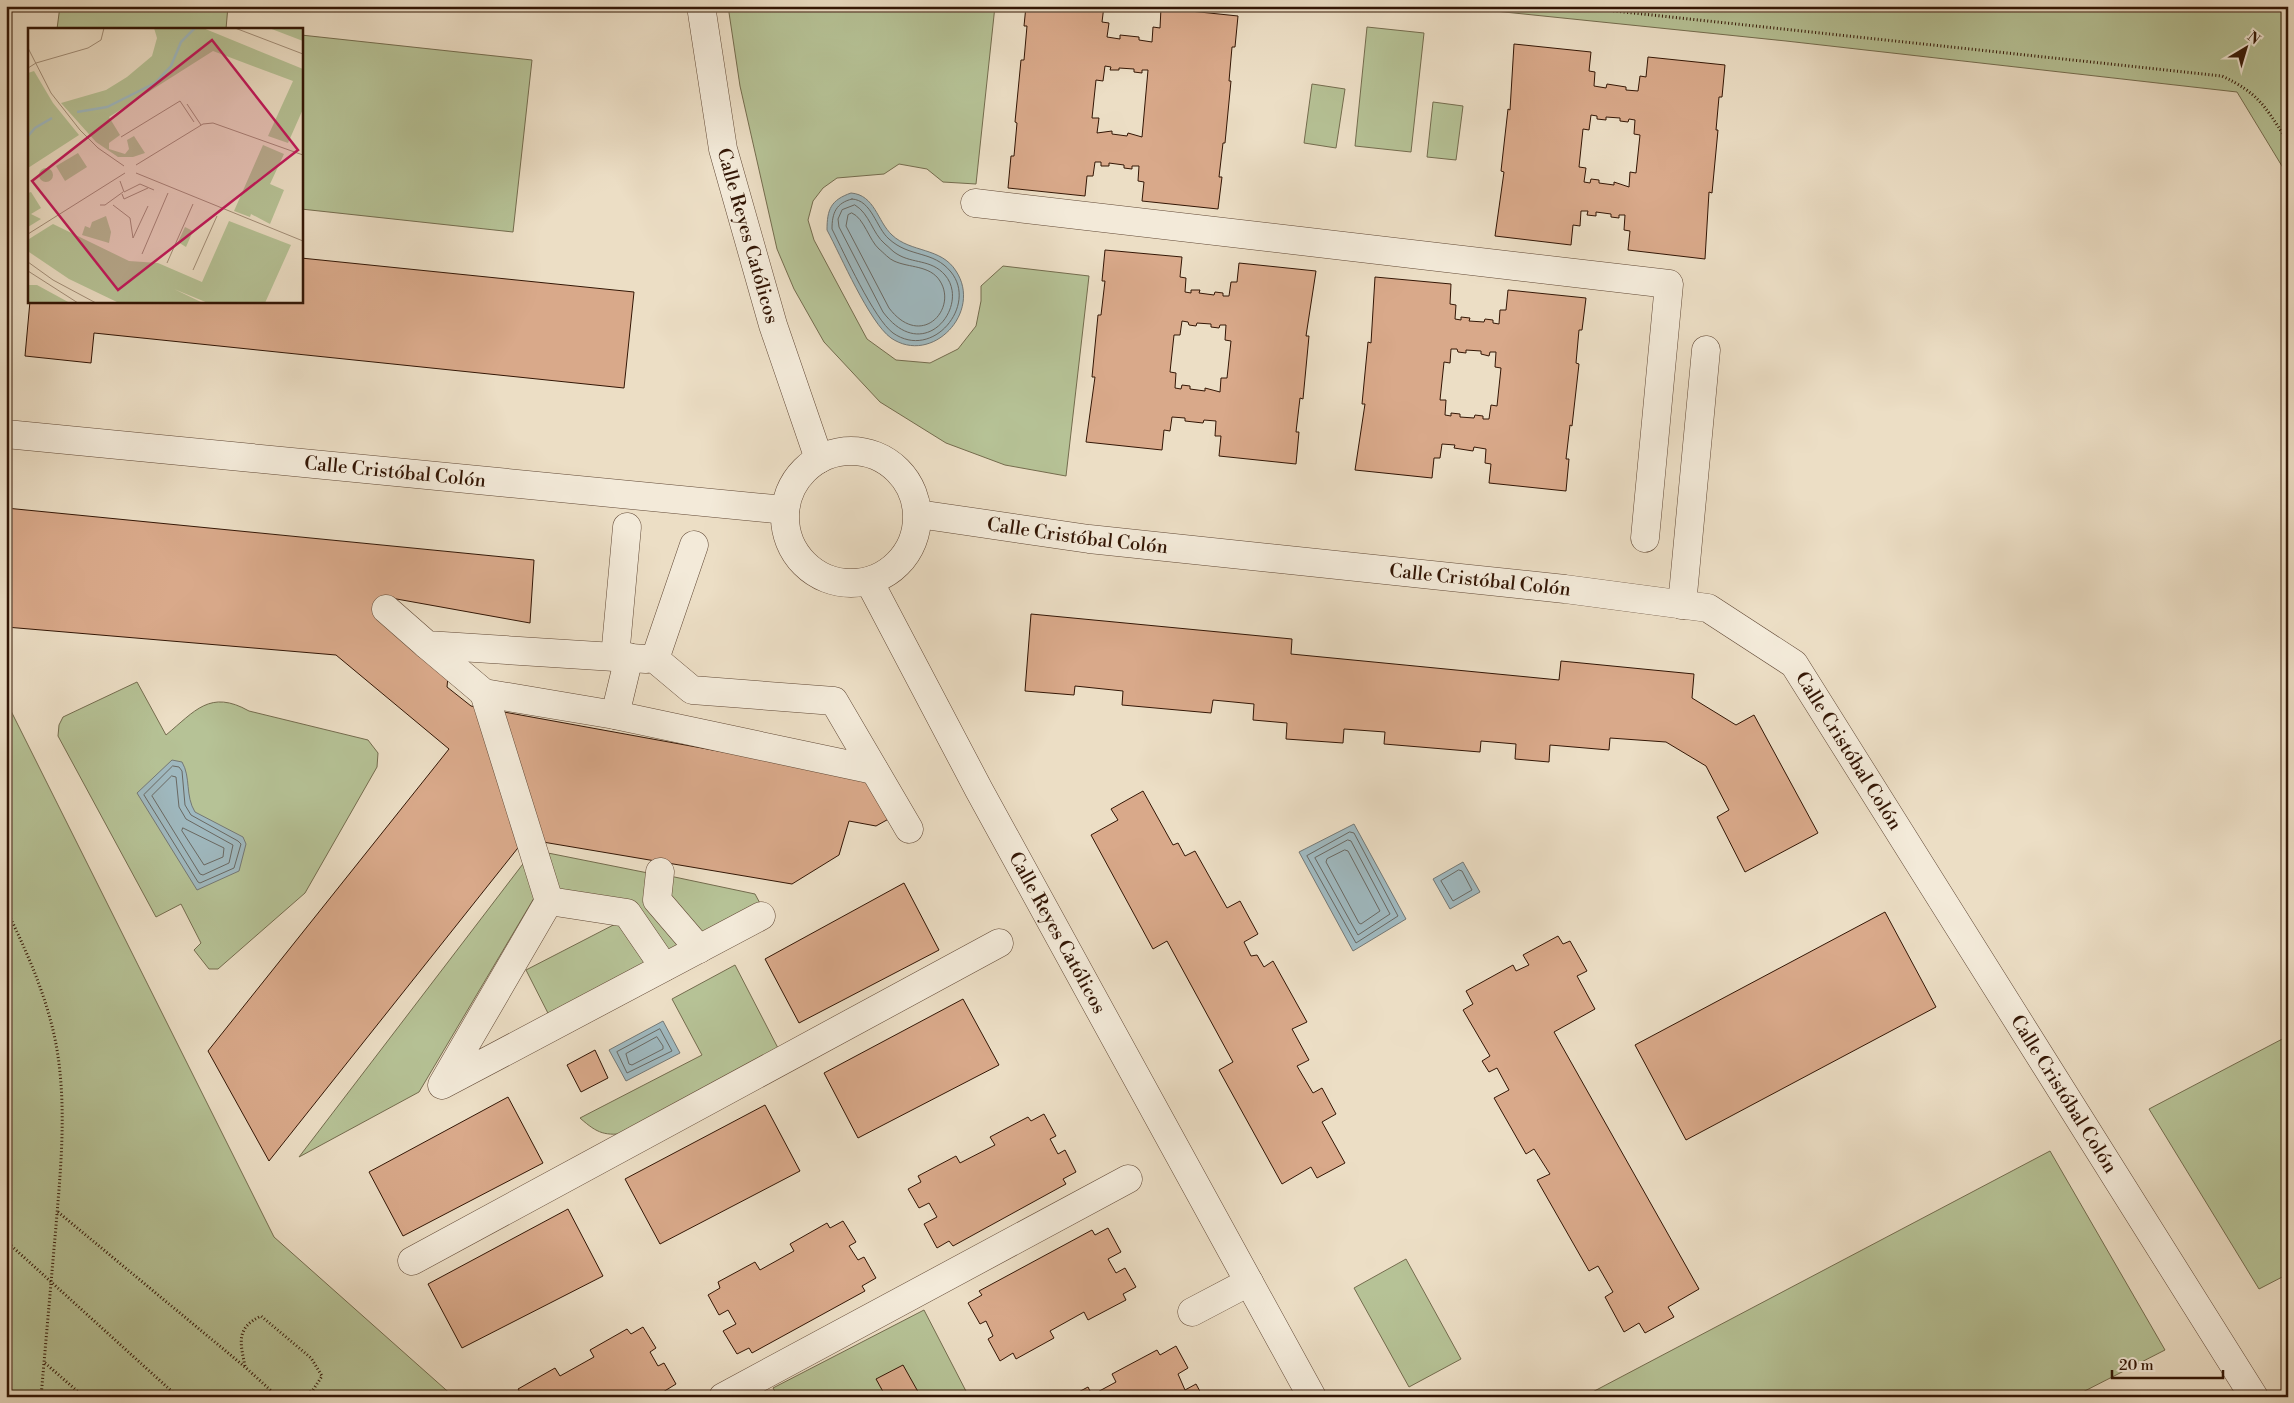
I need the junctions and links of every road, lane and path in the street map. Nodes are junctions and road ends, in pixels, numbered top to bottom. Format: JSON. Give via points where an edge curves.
{"nodes":[{"id":1,"x":701,"y":6,"type":"edge"},
{"id":2,"x":1568,"y":6,"type":"edge"},
{"id":3,"x":2288,"y":138,"type":"edge"},
{"id":4,"x":975,"y":202,"type":"dead end"},
{"id":5,"x":1706,"y":350,"type":"dead end"},
{"id":6,"x":6,"y":434,"type":"edge"},
{"id":7,"x":819,"y":459,"type":"junction"},
{"id":8,"x":786,"y":510,"type":"junction"},
{"id":9,"x":918,"y":514,"type":"junction"},
{"id":10,"x":627,"y":527,"type":"dead end"},
{"id":11,"x":1645,"y":538,"type":"dead end"},
{"id":12,"x":694,"y":545,"type":"dead end"},
{"id":13,"x":869,"y":581,"type":"junction"},
{"id":14,"x":1682,"y":604,"type":"junction"},
{"id":15,"x":386,"y":609,"type":"dead end"},
{"id":16,"x":426,"y":645,"type":"junction"},
{"id":17,"x":633,"y":658,"type":"junction"},
{"id":18,"x":484,"y":693,"type":"junction"},
{"id":19,"x":615,"y":716,"type":"junction"},
{"id":20,"x":874,"y":770,"type":"junction"},
{"id":21,"x":909,"y":829,"type":"dead end"},
{"id":22,"x":660,"y":872,"type":"dead end"},
{"id":23,"x":549,"y":900,"type":"junction"},
{"id":24,"x":6,"y":909,"type":"edge"},
{"id":25,"x":761,"y":916,"type":"dead end"},
{"id":26,"x":999,"y":943,"type":"dead end"},
{"id":27,"x":699,"y":949,"type":"junction"},
{"id":28,"x":664,"y":967,"type":"junction"},
{"id":29,"x":1128,"y":1179,"type":"dead end"},
{"id":30,"x":57,"y":1211,"type":"junction"},
{"id":31,"x":6,"y":1241,"type":"edge"},
{"id":32,"x":412,"y":1261,"type":"dead end"},
{"id":33,"x":51,"y":1282,"type":"junction"},
{"id":34,"x":1249,"y":1282,"type":"junction"},
{"id":35,"x":1192,"y":1312,"type":"dead end"},
{"id":36,"x":44,"y":1363,"type":"junction"},
{"id":37,"x":245,"y":1367,"type":"junction"},
{"id":38,"x":41,"y":1397,"type":"edge"},
{"id":39,"x":84,"y":1397,"type":"edge"},
{"id":40,"x":178,"y":1397,"type":"edge"},
{"id":41,"x":278,"y":1397,"type":"edge"},
{"id":42,"x":299,"y":1397,"type":"edge"},
{"id":43,"x":723,"y":1397,"type":"edge"},
{"id":44,"x":1312,"y":1397,"type":"edge"},
{"id":45,"x":2254,"y":1397,"type":"edge"}],
"edges":[{"from":1,"to":7,"type":"street","name":"Calle Reyes Católicos","via":[[723,149],[773,325]]},
{"from":2,"to":3,"type":"path","via":[[2222,76],[2241,85],[2263,103]]},
{"from":4,"to":11,"type":"street","via":[[1669,284]]},
{"from":5,"to":14,"type":"street"},
{"from":6,"to":8,"type":"street","name":"Calle Cristóbal Colón"},
{"from":7,"to":8,"type":"street","via":[[798,478]]},
{"from":7,"to":9,"type":"street","via":[[840,452],[862,452],[884,459],[901,474],[913,492]]},
{"from":8,"to":13,"type":"street","via":[[787,532],[795,551],[808,567],[827,578],[848,583]]},
{"from":9,"to":13,"type":"street","via":[[915,536],[905,556],[889,572]]},
{"from":9,"to":14,"type":"street","name":"Calle Cristóbal Colón","via":[[1089,539]]},
{"from":10,"to":17,"type":"street"},
{"from":12,"to":17,"type":"street"},
{"from":13,"to":34,"type":"street","name":"Calle Reyes Católicos","via":[[979,790]]},
{"from":14,"to":45,"type":"street","name":"Calle Cristóbal Colón","via":[[1708,608],[1794,664]]},
{"from":15,"to":16,"type":"street"},
{"from":16,"to":17,"type":"street"},
{"from":16,"to":18,"type":"street"},
{"from":17,"to":19,"type":"street"},
{"from":17,"to":20,"type":"street","via":[[692,690],[834,700]]},
{"from":18,"to":19,"type":"street"},
{"from":18,"to":23,"type":"street"},
{"from":19,"to":20,"type":"street"},
{"from":20,"to":21,"type":"street"},
{"from":22,"to":27,"type":"street","via":[[657,900]]},
{"from":23,"to":28,"type":"street","via":[[627,913]]},
{"from":23,"to":28,"type":"street","via":[[442,1085]]},
{"from":24,"to":30,"type":"path","via":[[28,955],[56,1044],[61,1088],[62,1158]]},
{"from":25,"to":27,"type":"street"},
{"from":26,"to":32,"type":"street"},
{"from":27,"to":28,"type":"street"},
{"from":29,"to":43,"type":"street"},
{"from":30,"to":33,"type":"path"},
{"from":30,"to":37,"type":"path"},
{"from":31,"to":33,"type":"path"},
{"from":33,"to":36,"type":"path"},
{"from":33,"to":40,"type":"path"},
{"from":34,"to":35,"type":"street"},
{"from":34,"to":44,"type":"street","name":"Calle Reyes Católicos"},
{"from":36,"to":38,"type":"path"},
{"from":36,"to":39,"type":"path"},
{"from":37,"to":41,"type":"path"},
{"from":37,"to":42,"type":"path","via":[[240,1340],[244,1328],[261,1316],[311,1358],[322,1376],[313,1390]]}]}
